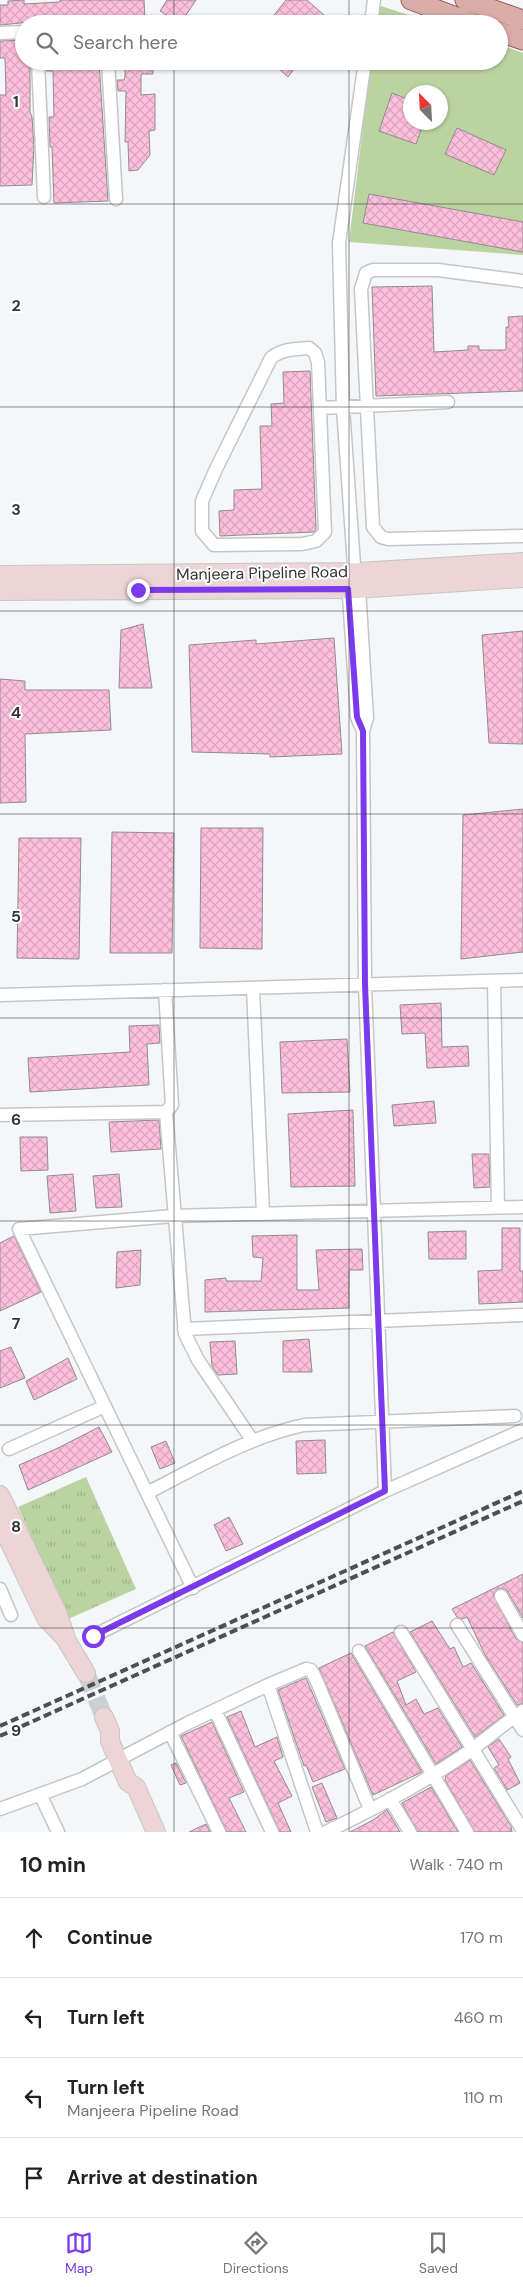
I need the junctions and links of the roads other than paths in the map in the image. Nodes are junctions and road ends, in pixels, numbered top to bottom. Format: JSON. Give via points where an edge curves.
{"nodes":[{"id":1,"x":374,"y":0,"type":"edge"},
{"id":2,"x":411,"y":0,"type":"edge"},
{"id":3,"x":466,"y":0,"type":"edge"},
{"id":4,"x":372,"y":15,"type":"edge"},
{"id":5,"x":452,"y":15,"type":"edge"},
{"id":6,"x":523,"y":20,"type":"edge"},
{"id":7,"x":15,"y":32,"type":"edge"},
{"id":8,"x":0,"y":33,"type":"edge"},
{"id":9,"x":508,"y":35,"type":"edge"},
{"id":10,"x":523,"y":40,"type":"edge"},
{"id":11,"x":38,"y":70,"type":"edge"},
{"id":12,"x":109,"y":70,"type":"edge"},
{"id":13,"x":364,"y":70,"type":"edge"},
{"id":14,"x":44,"y":197,"type":"dead end"},
{"id":15,"x":116,"y":200,"type":"dead end"},
{"id":16,"x":523,"y":282,"type":"edge"},
{"id":17,"x":448,"y":402,"type":"dead end"},
{"id":18,"x":368,"y":407,"type":"junction"},
{"id":19,"x":321,"y":408,"type":"junction"},
{"id":20,"x":343,"y":408,"type":"junction"},
{"id":21,"x":523,"y":536,"type":"edge"},
{"id":22,"x":523,"y":562,"type":"edge"},
{"id":23,"x":0,"y":575,"type":"edge"},
{"id":24,"x":354,"y":577,"type":"junction"},
{"id":25,"x":523,"y":578,"type":"edge"},
{"id":26,"x":0,"y":591,"type":"edge"},
{"id":27,"x":523,"y":980,"type":"edge"},
{"id":28,"x":494,"y":981,"type":"junction"},
{"id":29,"x":365,"y":984,"type":"junction"},
{"id":30,"x":253,"y":988,"type":"junction"},
{"id":31,"x":165,"y":990,"type":"junction"},
{"id":32,"x":0,"y":995,"type":"edge"},
{"id":33,"x":166,"y":1112,"type":"junction"},
{"id":34,"x":0,"y":1115,"type":"edge"},
{"id":35,"x":498,"y":1207,"type":"junction"},
{"id":36,"x":523,"y":1207,"type":"edge"},
{"id":37,"x":374,"y":1210,"type":"junction"},
{"id":38,"x":263,"y":1213,"type":"junction"},
{"id":39,"x":173,"y":1216,"type":"junction"},
{"id":40,"x":523,"y":1315,"type":"edge"},
{"id":41,"x":378,"y":1320,"type":"junction"},
{"id":42,"x":184,"y":1329,"type":"junction"},
{"id":43,"x":105,"y":1406,"type":"junction"},
{"id":44,"x":515,"y":1416,"type":"dead end"},
{"id":45,"x":382,"y":1422,"type":"junction"},
{"id":46,"x":523,"y":1430,"type":"edge"},
{"id":47,"x":252,"y":1440,"type":"junction"},
{"id":48,"x":9,"y":1449,"type":"dead end"},
{"id":49,"x":385,"y":1491,"type":"junction"},
{"id":50,"x":147,"y":1493,"type":"junction"},
{"id":51,"x":0,"y":1495,"type":"edge"},
{"id":52,"x":0,"y":1522,"type":"edge"},
{"id":53,"x":193,"y":1588,"type":"junction"},
{"id":54,"x":0,"y":1589,"type":"edge"},
{"id":55,"x":501,"y":1596,"type":"dead end"},
{"id":56,"x":12,"y":1615,"type":"dead end"},
{"id":57,"x":457,"y":1625,"type":"dead end"},
{"id":58,"x":401,"y":1632,"type":"dead end"},
{"id":59,"x":523,"y":1635,"type":"edge"},
{"id":60,"x":93,"y":1636,"type":"dead end"},
{"id":61,"x":65,"y":1638,"type":"junction"},
{"id":62,"x":359,"y":1651,"type":"dead end"},
{"id":63,"x":86,"y":1673,"type":"tunnel mouth"},
{"id":64,"x":268,"y":1685,"type":"junction"},
{"id":65,"x":215,"y":1710,"type":"junction"},
{"id":66,"x":519,"y":1714,"type":"edge"},
{"id":67,"x":107,"y":1724,"type":"tunnel mouth"},
{"id":68,"x":523,"y":1730,"type":"edge"},
{"id":69,"x":170,"y":1732,"type":"junction"},
{"id":70,"x":473,"y":1749,"type":"junction"},
{"id":71,"x":121,"y":1758,"type":"junction"},
{"id":72,"x":431,"y":1775,"type":"junction"},
{"id":73,"x":40,"y":1794,"type":"junction"},
{"id":74,"x":390,"y":1800,"type":"junction"},
{"id":75,"x":0,"y":1809,"type":"edge"},
{"id":76,"x":370,"y":1809,"type":"junction"},
{"id":77,"x":348,"y":1827,"type":"edge"},
{"id":78,"x":523,"y":1831,"type":"edge"},
{"id":79,"x":58,"y":1832,"type":"edge"},
{"id":80,"x":156,"y":1832,"type":"edge"},
{"id":81,"x":219,"y":1832,"type":"edge"},
{"id":82,"x":272,"y":1832,"type":"edge"},
{"id":83,"x":317,"y":1832,"type":"edge"},
{"id":84,"x":326,"y":1832,"type":"edge"},
{"id":85,"x":410,"y":1832,"type":"edge"},
{"id":86,"x":467,"y":1832,"type":"edge"}],
"edges":[{"from":1,"to":4,"type":"street"},
{"from":2,"to":5,"type":"main road"},
{"from":3,"to":6,"type":"main road"},
{"from":7,"to":8,"type":"street"},
{"from":9,"to":10,"type":"main road"},
{"from":11,"to":14,"type":"street"},
{"from":12,"to":15,"type":"street"},
{"from":13,"to":20,"type":"street","via":[[339,242]]},
{"from":16,"to":18,"type":"street","via":[[438,270],[373,270],[366,273],[361,289]]},
{"from":17,"to":18,"type":"street"},
{"from":18,"to":20,"type":"street"},
{"from":18,"to":21,"type":"street","via":[[373,527],[381,536],[388,539]]},
{"from":19,"to":19,"type":"street","via":[[325,532],[322,537],[302,544],[214,544],[202,531],[202,501],[271,358],[288,350],[309,348],[315,353]]},
{"from":19,"to":20,"type":"street"},
{"from":20,"to":24,"type":"street"},
{"from":22,"to":24,"type":"main road","name":"Manjeera Pipeline Road"},
{"from":23,"to":24,"type":"main road","name":"Manjeera Pipeline Road"},
{"from":24,"to":25,"type":"main road","name":"Manjeera Pipeline Road"},
{"from":24,"to":26,"type":"main road","name":"Manjeera Pipeline Road"},
{"from":24,"to":29,"type":"street","via":[[367,718],[363,731]]},
{"from":27,"to":28,"type":"street"},
{"from":28,"to":29,"type":"street"},
{"from":28,"to":35,"type":"street"},
{"from":29,"to":30,"type":"street"},
{"from":29,"to":37,"type":"street"},
{"from":30,"to":31,"type":"street"},
{"from":30,"to":38,"type":"street"},
{"from":31,"to":32,"type":"street"},
{"from":31,"to":33,"type":"street","via":[[172,1105]]},
{"from":33,"to":34,"type":"street"},
{"from":33,"to":39,"type":"street"},
{"from":35,"to":36,"type":"street"},
{"from":35,"to":37,"type":"street"},
{"from":37,"to":38,"type":"street"},
{"from":37,"to":41,"type":"street"},
{"from":38,"to":39,"type":"street"},
{"from":39,"to":42,"type":"street"},
{"from":39,"to":43,"type":"street","via":[[20,1229]]},
{"from":40,"to":41,"type":"street"},
{"from":41,"to":42,"type":"street"},
{"from":41,"to":45,"type":"street"},
{"from":42,"to":47,"type":"street","via":[[198,1360]]},
{"from":43,"to":48,"type":"street"},
{"from":43,"to":50,"type":"street"},
{"from":44,"to":45,"type":"street"},
{"from":45,"to":47,"type":"street","via":[[304,1424]]},
{"from":45,"to":49,"type":"street"},
{"from":46,"to":49,"type":"street"},
{"from":47,"to":50,"type":"street"},
{"from":49,"to":53,"type":"street"},
{"from":50,"to":53,"type":"street"},
{"from":51,"to":61,"type":"main road","via":[[57,1612]]},
{"from":52,"to":61,"type":"main road","via":[[46,1618]]},
{"from":53,"to":60,"type":"street"},
{"from":54,"to":56,"type":"street"},
{"from":55,"to":59,"type":"street"},
{"from":57,"to":66,"type":"street"},
{"from":58,"to":70,"type":"street"},
{"from":61,"to":63,"type":"main road"},
{"from":62,"to":72,"type":"street"},
{"from":64,"to":65,"type":"street"},
{"from":64,"to":76,"type":"street","via":[[306,1669],[311,1670]]},
{"from":64,"to":83,"type":"street"},
{"from":65,"to":69,"type":"street"},
{"from":65,"to":82,"type":"street"},
{"from":66,"to":68,"type":"street"},
{"from":66,"to":70,"type":"street"},
{"from":67,"to":71,"type":"main road","via":[[110,1741]]},
{"from":69,"to":71,"type":"street"},
{"from":69,"to":81,"type":"street"},
{"from":70,"to":72,"type":"street"},
{"from":70,"to":78,"type":"street"},
{"from":71,"to":73,"type":"street","via":[[82,1780]]},
{"from":71,"to":80,"type":"main road","via":[[128,1782],[136,1787]]},
{"from":72,"to":74,"type":"street"},
{"from":72,"to":86,"type":"street"},
{"from":73,"to":75,"type":"street"},
{"from":73,"to":79,"type":"street"},
{"from":74,"to":76,"type":"street"},
{"from":74,"to":85,"type":"street"},
{"from":76,"to":77,"type":"street"},
{"from":77,"to":84,"type":"street"}]}
